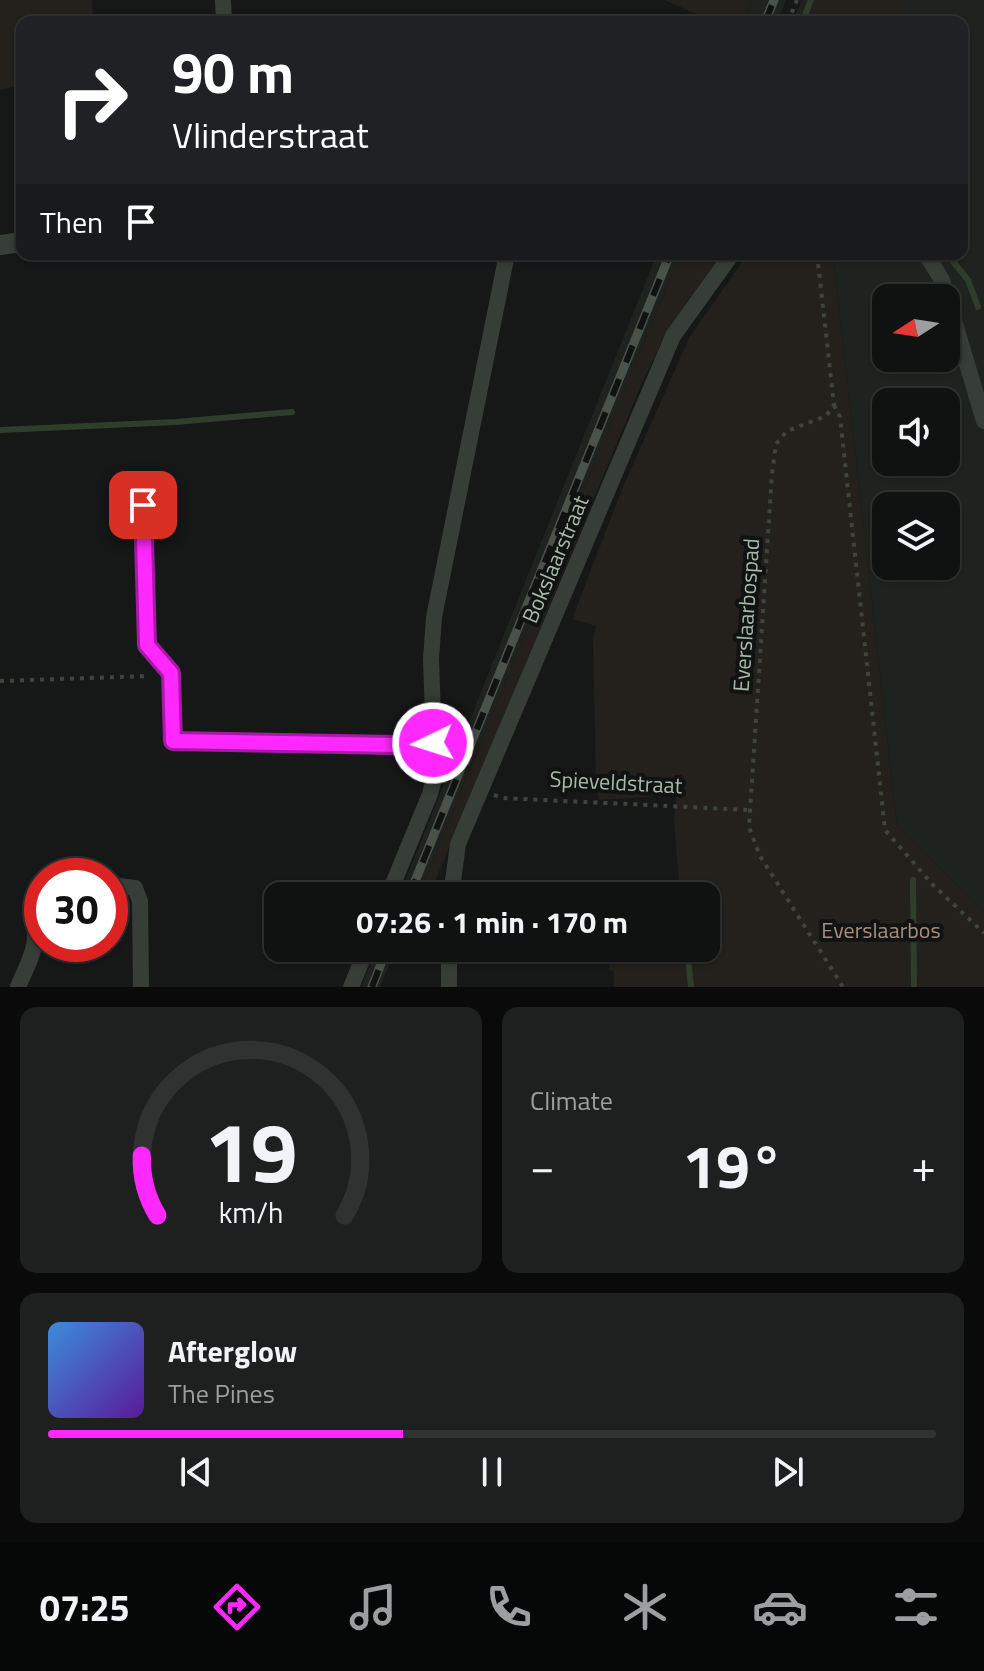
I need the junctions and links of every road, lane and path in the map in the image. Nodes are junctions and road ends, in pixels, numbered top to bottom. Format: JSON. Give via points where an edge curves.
{"nodes":[{"id":1,"x":506,"y":260,"type":"edge"},
{"id":2,"x":728,"y":260,"type":"edge"},
{"id":3,"x":818,"y":260,"type":"edge"},
{"id":4,"x":930,"y":260,"type":"edge"},
{"id":5,"x":834,"y":405,"type":"junction"},
{"id":6,"x":984,"y":421,"type":"edge"},
{"id":7,"x":143,"y":505,"type":"dead end"},
{"id":8,"x":164,"y":666,"type":"junction"},
{"id":9,"x":0,"y":681,"type":"edge"},
{"id":10,"x":433,"y":743,"type":"junction"},
{"id":11,"x":481,"y":790,"type":"junction"},
{"id":12,"x":749,"y":810,"type":"junction"},
{"id":13,"x":394,"y":882,"type":"edge"},
{"id":14,"x":453,"y":882,"type":"edge"},
{"id":15,"x":128,"y":887,"type":"edge"},
{"id":16,"x":984,"y":933,"type":"edge"},
{"id":17,"x":28,"y":962,"type":"edge"},
{"id":18,"x":361,"y":962,"type":"edge"},
{"id":19,"x":449,"y":962,"type":"edge"},
{"id":20,"x":18,"y":987,"type":"edge"},
{"id":21,"x":141,"y":987,"type":"edge"},
{"id":22,"x":351,"y":987,"type":"edge"},
{"id":23,"x":449,"y":987,"type":"edge"},
{"id":24,"x":843,"y":987,"type":"edge"}],
"edges":[{"from":1,"to":10,"type":"street","via":[[434,617]]},
{"from":2,"to":11,"type":"street","name":"Bokslaarstraat","via":[[673,336]]},
{"from":3,"to":5,"type":"path"},
{"from":4,"to":6,"type":"street","via":[[942,280]]},
{"from":5,"to":12,"type":"path","name":"Everslaarbospad","via":[[826,416],[787,431],[776,444]]},
{"from":5,"to":16,"type":"path","via":[[840,417],[885,830]]},
{"from":7,"to":8,"type":"street","via":[[147,645]]},
{"from":8,"to":9,"type":"path","via":[[153,676]]},
{"from":8,"to":10,"type":"street","via":[[171,673],[173,741]]},
{"from":10,"to":13,"type":"street","via":[[430,794]]},
{"from":11,"to":12,"type":"path","name":"Spieveldstraat","via":[[503,798]]},
{"from":11,"to":14,"type":"street","name":"Bokslaarstraat","via":[[458,844]]},
{"from":12,"to":24,"type":"path","name":"Everslaarbospad","via":[[760,856]]},
{"from":15,"to":21,"type":"street","via":[[135,888],[140,901]]},
{"from":17,"to":20,"type":"street"},
{"from":18,"to":22,"type":"street"},
{"from":19,"to":23,"type":"street"}]}
